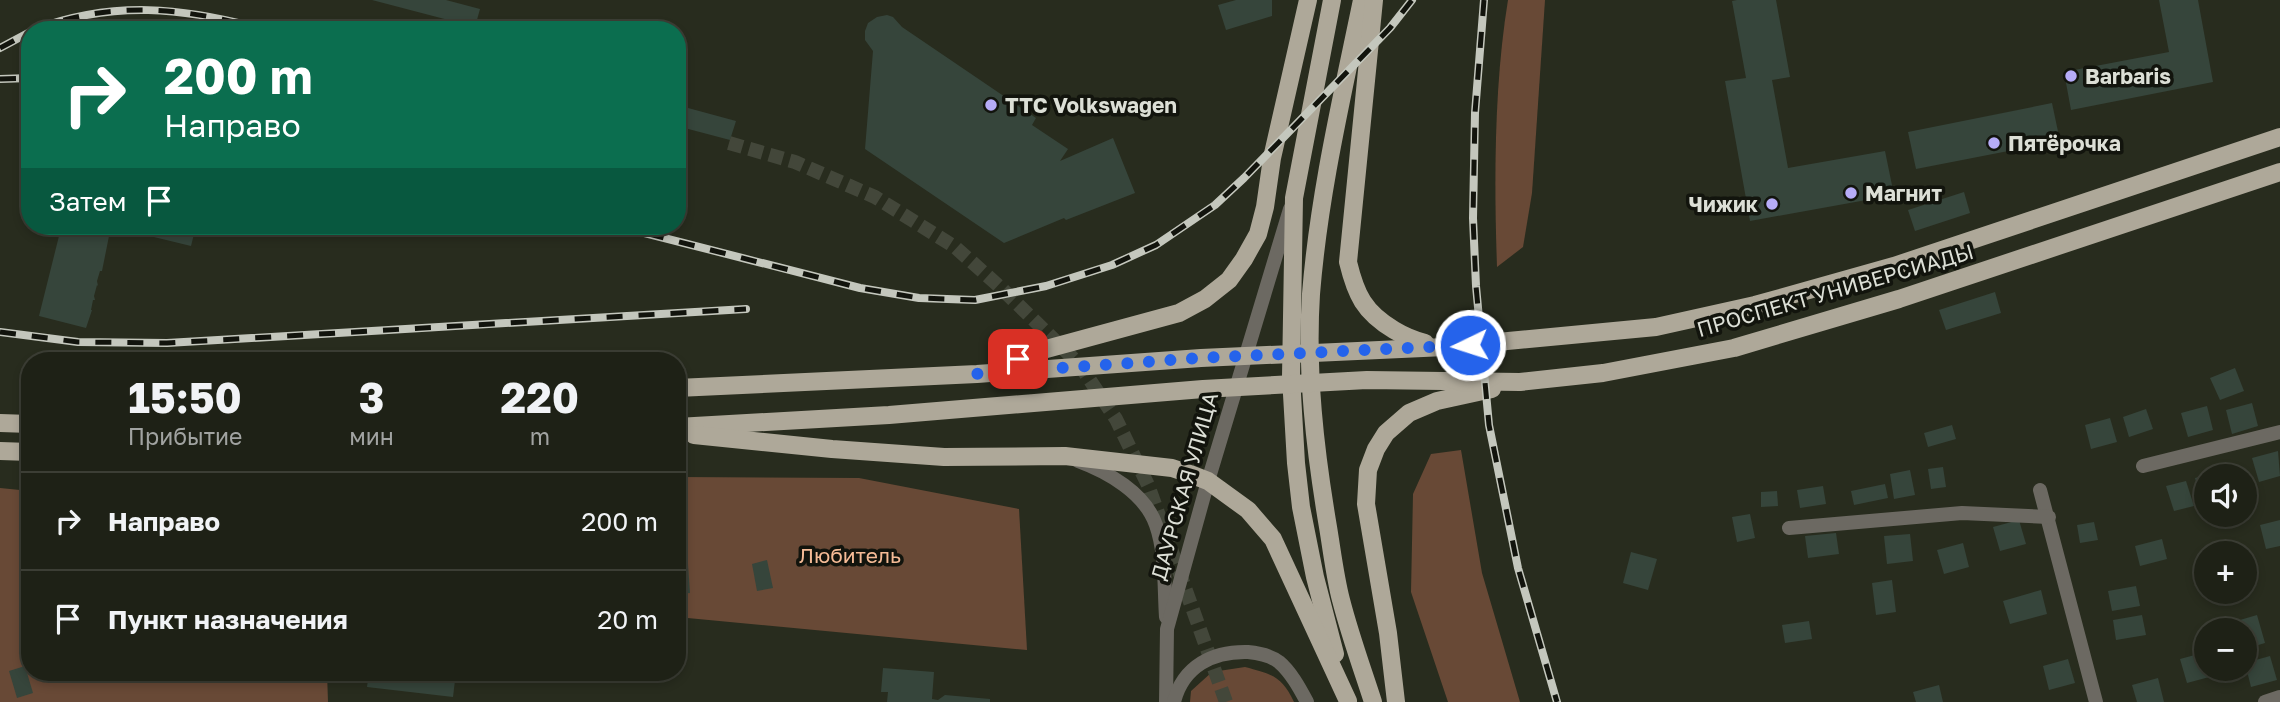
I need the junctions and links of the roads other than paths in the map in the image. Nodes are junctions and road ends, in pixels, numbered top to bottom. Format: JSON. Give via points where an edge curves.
{"nodes":[{"id":1,"x":1308,"y":0,"type":"edge"},
{"id":2,"x":1332,"y":0,"type":"edge"},
{"id":3,"x":1362,"y":0,"type":"edge"},
{"id":4,"x":1374,"y":0,"type":"edge"},
{"id":5,"x":2280,"y":137,"type":"edge"},
{"id":6,"x":2280,"y":172,"type":"edge"},
{"id":7,"x":1294,"y":198,"type":"junction"},
{"id":8,"x":1445,"y":347,"type":"junction"},
{"id":9,"x":977,"y":374,"type":"junction"},
{"id":10,"x":1520,"y":382,"type":"junction"},
{"id":11,"x":686,"y":388,"type":"edge"},
{"id":12,"x":0,"y":423,"type":"edge"},
{"id":13,"x":21,"y":424,"type":"edge"},
{"id":14,"x":686,"y":426,"type":"edge"},
{"id":15,"x":2280,"y":432,"type":"edge"},
{"id":16,"x":686,"y":434,"type":"edge"},
{"id":17,"x":0,"y":451,"type":"edge"},
{"id":18,"x":21,"y":452,"type":"edge"},
{"id":19,"x":1065,"y":456,"type":"junction"},
{"id":20,"x":2143,"y":466,"type":"dead end"},
{"id":21,"x":1208,"y":481,"type":"junction"},
{"id":22,"x":2040,"y":490,"type":"dead end"},
{"id":23,"x":2049,"y":517,"type":"junction"},
{"id":24,"x":1789,"y":528,"type":"dead end"},
{"id":25,"x":1167,"y":629,"type":"junction"},
{"id":26,"x":2280,"y":697,"type":"edge"},
{"id":27,"x":1166,"y":702,"type":"edge"},
{"id":28,"x":1174,"y":702,"type":"edge"},
{"id":29,"x":1307,"y":702,"type":"edge"},
{"id":30,"x":1348,"y":702,"type":"edge"},
{"id":31,"x":1373,"y":702,"type":"edge"},
{"id":32,"x":1396,"y":702,"type":"edge"},
{"id":33,"x":2096,"y":702,"type":"edge"},
{"id":34,"x":2265,"y":702,"type":"edge"}],
"edges":[{"from":1,"to":9,"type":"main road","via":[[1258,234],[1228,280],[1179,313],[1039,351]]},
{"from":2,"to":7,"type":"main road","name":"ДАУРСКАЯ УЛИЦА"},
{"from":3,"to":31,"type":"main road","via":[[1319,224],[1311,295],[1311,373],[1319,474],[1340,598]]},
{"from":4,"to":8,"type":"main road","via":[[1348,262],[1363,304],[1379,321],[1411,340]]},
{"from":5,"to":8,"type":"main road","name":"ПРОСПЕКТ УНИВЕРСИАДЫ","via":[[1894,266],[1755,305],[1656,327]]},
{"from":6,"to":10,"type":"main road","name":"ПРОСПЕКТ УНИВЕРСИАДЫ","via":[[1899,299],[1734,348],[1603,373]]},
{"from":7,"to":21,"type":"street","name":"ДАУРСКАЯ УЛИЦА"},
{"from":7,"to":30,"type":"main road","via":[[1291,377],[1296,463],[1315,577]]},
{"from":8,"to":9,"type":"main road","name":"ПРОСПЕКТ УНИВЕРСИАДЫ"},
{"from":9,"to":11,"type":"main road","name":"ПРОСПЕКТ УНИВЕРСИАДЫ"},
{"from":10,"to":14,"type":"main road","name":"ПРОСПЕКТ УНИВЕРСИАДЫ","via":[[1367,380]]},
{"from":10,"to":32,"type":"main road","via":[[1420,408],[1386,433],[1376,449],[1368,470],[1366,504]]},
{"from":12,"to":13,"type":"main road"},
{"from":15,"to":20,"type":"street"},
{"from":16,"to":19,"type":"main road","via":[[944,457]]},
{"from":17,"to":18,"type":"main road"},
{"from":19,"to":21,"type":"main road","via":[[1172,468]]},
{"from":19,"to":25,"type":"street","via":[[1117,479],[1140,500],[1155,523]]},
{"from":21,"to":25,"type":"street","name":"ДАУРСКАЯ УЛИЦА"},
{"from":21,"to":30,"type":"main road","via":[[1248,510],[1273,539]]},
{"from":22,"to":23,"type":"street"},
{"from":23,"to":24,"type":"street","via":[[1962,513]]},
{"from":23,"to":33,"type":"street"},
{"from":25,"to":27,"type":"street","name":"ДАУРСКАЯ УЛИЦА"},
{"from":26,"to":34,"type":"street"},
{"from":28,"to":29,"type":"street","via":[[1186,674],[1218,654],[1238,652],[1259,653],[1279,662]]}]}
